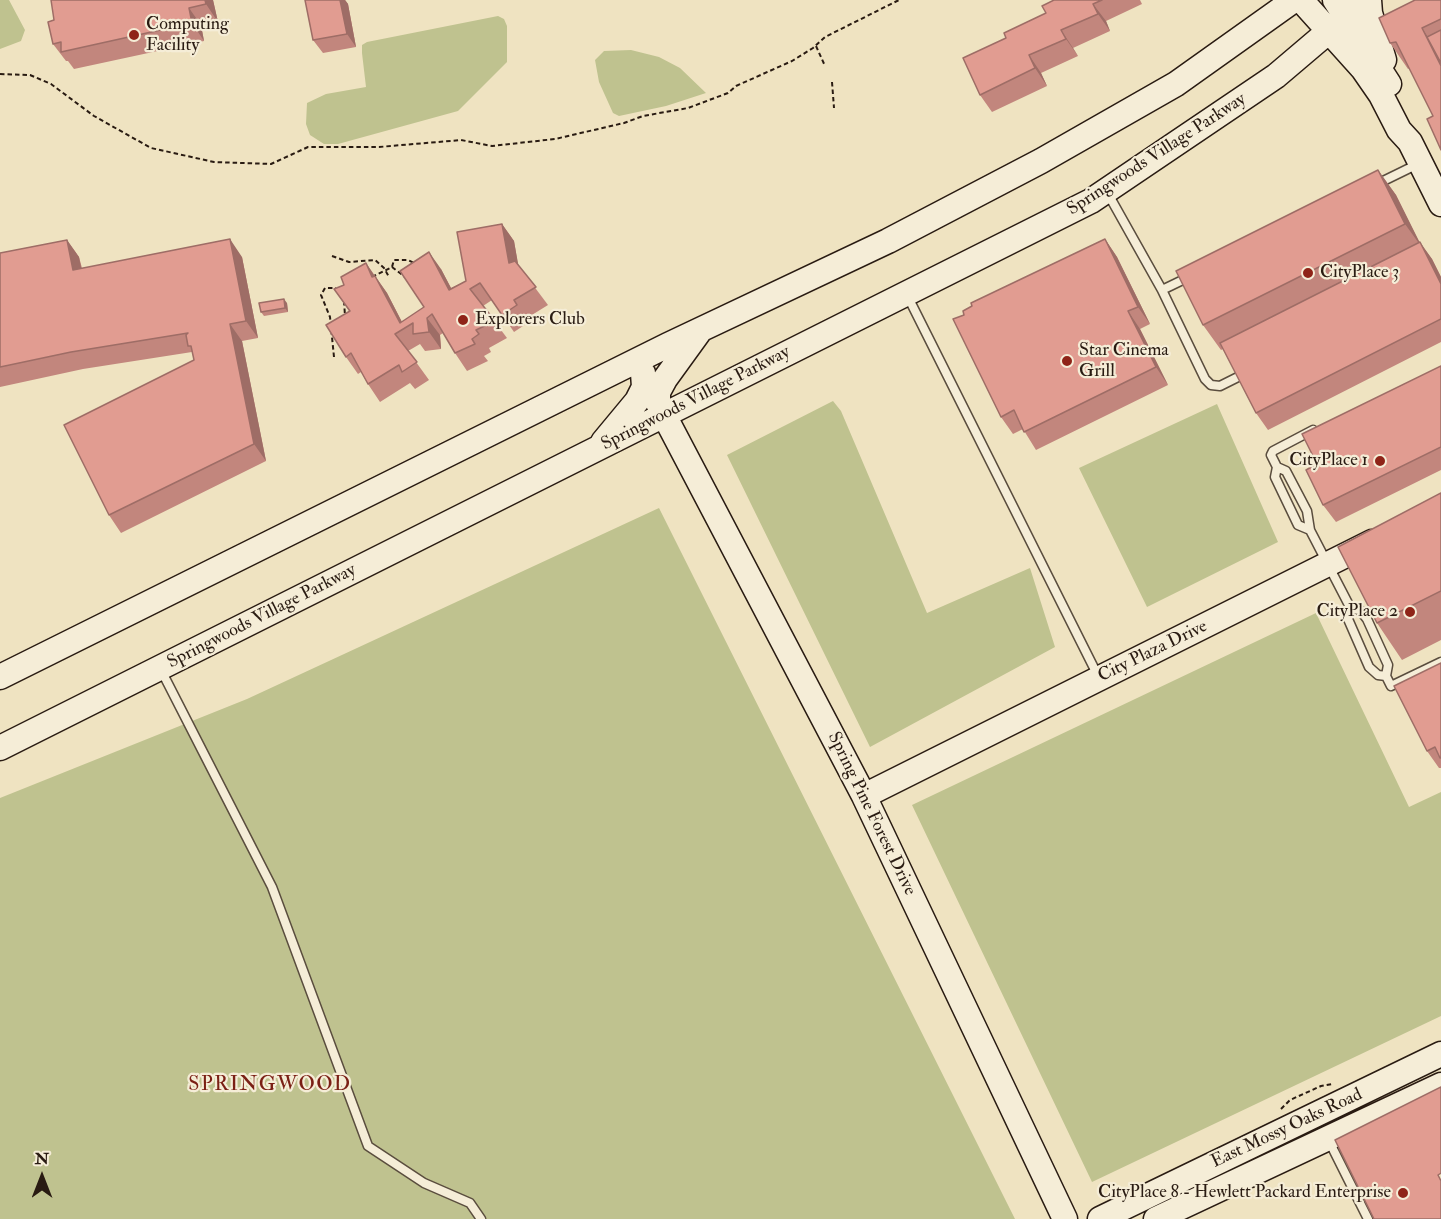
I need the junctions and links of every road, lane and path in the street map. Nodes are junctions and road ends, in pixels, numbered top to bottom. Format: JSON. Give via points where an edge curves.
{"nodes":[{"id":1,"x":899,"y":0,"type":"edge"},
{"id":2,"x":1294,"y":0,"type":"edge"},
{"id":3,"x":1301,"y":0,"type":"edge"},
{"id":4,"x":1369,"y":0,"type":"edge"},
{"id":5,"x":1342,"y":12,"type":"edge"},
{"id":6,"x":816,"y":46,"type":"junction"},
{"id":7,"x":825,"y":66,"type":"dead end"},
{"id":8,"x":0,"y":74,"type":"edge"},
{"id":9,"x":832,"y":82,"type":"dead end"},
{"id":10,"x":1390,"y":86,"type":"junction"},
{"id":11,"x":834,"y":108,"type":"dead end"},
{"id":12,"x":1416,"y":152,"type":"junction"},
{"id":13,"x":1107,"y":191,"type":"junction"},
{"id":14,"x":1363,"y":191,"type":"edge"},
{"id":15,"x":1441,"y":204,"type":"edge"},
{"id":16,"x":332,"y":256,"type":"dead end"},
{"id":17,"x":392,"y":267,"type":"junction"},
{"id":18,"x":415,"y":269,"type":"edge"},
{"id":19,"x":1204,"y":269,"type":"edge"},
{"id":20,"x":386,"y":270,"type":"junction"},
{"id":21,"x":412,"y":275,"type":"edge"},
{"id":22,"x":389,"y":277,"type":"dead end"},
{"id":23,"x":362,"y":282,"type":"edge"},
{"id":24,"x":1162,"y":290,"type":"junction"},
{"id":25,"x":907,"y":294,"type":"junction"},
{"id":26,"x":346,"y":323,"type":"edge"},
{"id":27,"x":700,"y":330,"type":"junction"},
{"id":28,"x":330,"y":334,"type":"junction"},
{"id":29,"x":336,"y":337,"type":"edge"},
{"id":30,"x":334,"y":357,"type":"edge"},
{"id":31,"x":643,"y":373,"type":"dead end"},
{"id":32,"x":1240,"y":376,"type":"edge"},
{"id":33,"x":661,"y":409,"type":"junction"},
{"id":34,"x":1326,"y":424,"type":"edge"},
{"id":35,"x":598,"y":449,"type":"junction"},
{"id":36,"x":1276,"y":467,"type":"junction"},
{"id":37,"x":1310,"y":530,"type":"junction"},
{"id":38,"x":1390,"y":534,"type":"edge"},
{"id":39,"x":1328,"y":564,"type":"junction"},
{"id":40,"x":1351,"y":609,"type":"junction"},
{"id":41,"x":1441,"y":662,"type":"edge"},
{"id":42,"x":160,"y":668,"type":"junction"},
{"id":43,"x":1414,"y":675,"type":"junction"},
{"id":44,"x":1386,"y":676,"type":"junction"},
{"id":45,"x":0,"y":677,"type":"edge"},
{"id":46,"x":1100,"y":678,"type":"junction"},
{"id":47,"x":1419,"y":685,"type":"edge"},
{"id":48,"x":0,"y":748,"type":"edge"},
{"id":49,"x":864,"y":796,"type":"junction"},
{"id":50,"x":1441,"y":1054,"type":"edge"},
{"id":51,"x":1441,"y":1085,"type":"edge"},
{"id":52,"x":1316,"y":1115,"type":"junction"},
{"id":53,"x":1328,"y":1139,"type":"junction"},
{"id":54,"x":481,"y":1219,"type":"edge"},
{"id":55,"x":1065,"y":1219,"type":"edge"},
{"id":56,"x":1100,"y":1219,"type":"edge"},
{"id":57,"x":1156,"y":1219,"type":"edge"},
{"id":58,"x":1368,"y":1219,"type":"edge"}],
"edges":[{"from":1,"to":6,"type":"path","via":[[825,37]]},
{"from":2,"to":27,"type":"main road","via":[[1176,84],[1096,132],[888,241]]},
{"from":3,"to":5,"type":"main road"},
{"from":4,"to":10,"type":"main road"},
{"from":5,"to":10,"type":"main road"},
{"from":5,"to":12,"type":"main road","via":[[1362,69]]},
{"from":5,"to":13,"type":"main road","name":"Springwoods Village Parkway","via":[[1276,76]]},
{"from":6,"to":7,"type":"path"},
{"from":6,"to":8,"type":"path","via":[[728,93],[688,108],[555,139],[492,146],[461,140],[379,147],[308,147],[270,164],[214,162],[151,148],[94,116],[51,84],[30,75]]},
{"from":9,"to":11,"type":"path"},
{"from":10,"to":12,"type":"main road","via":[[1409,126]]},
{"from":12,"to":14,"type":"lane"},
{"from":12,"to":15,"type":"main road"},
{"from":13,"to":24,"type":"lane"},
{"from":13,"to":25,"type":"main road","name":"Springwoods Village Parkway"},
{"from":16,"to":20,"type":"path","via":[[349,262],[375,260]]},
{"from":17,"to":18,"type":"path","via":[[393,260],[399,259],[414,262]]},
{"from":17,"to":20,"type":"path"},
{"from":17,"to":21,"type":"path","via":[[405,277]]},
{"from":19,"to":24,"type":"lane"},
{"from":20,"to":22,"type":"path"},
{"from":20,"to":23,"type":"path"},
{"from":24,"to":32,"type":"lane","via":[[1205,379],[1220,386]]},
{"from":25,"to":33,"type":"main road","name":"Springwoods Village Parkway"},
{"from":25,"to":46,"type":"lane"},
{"from":26,"to":28,"type":"path","via":[[344,293],[325,288],[321,295],[330,317]]},
{"from":27,"to":33,"type":"main road","via":[[658,392]]},
{"from":27,"to":45,"type":"main road"},
{"from":28,"to":29,"type":"path"},
{"from":28,"to":30,"type":"path"},
{"from":31,"to":35,"type":"main road","via":[[644,387],[637,401]]},
{"from":33,"to":35,"type":"main road","name":"Springwoods Village Parkway"},
{"from":33,"to":49,"type":"main road","name":"Spring Pine Forest Drive"},
{"from":34,"to":36,"type":"lane","via":[[1273,451]]},
{"from":35,"to":42,"type":"main road","name":"Springwoods Village Parkway"},
{"from":36,"to":37,"type":"lane","via":[[1286,471],[1307,511]]},
{"from":36,"to":37,"type":"lane","via":[[1275,477],[1298,525]]},
{"from":37,"to":39,"type":"lane"},
{"from":38,"to":39,"type":"main road","name":"City Plaza Drive"},
{"from":39,"to":40,"type":"lane"},
{"from":39,"to":46,"type":"main road","name":"City Plaza Drive"},
{"from":40,"to":44,"type":"lane","via":[[1360,610],[1367,619],[1388,665]]},
{"from":40,"to":44,"type":"lane","via":[[1348,619],[1369,667]]},
{"from":41,"to":43,"type":"lane"},
{"from":42,"to":48,"type":"main road","name":"Springwoods Village Parkway"},
{"from":42,"to":54,"type":"lane","via":[[272,887],[368,1146],[424,1183],[471,1203]]},
{"from":43,"to":44,"type":"lane","via":[[1391,686]]},
{"from":43,"to":47,"type":"lane"},
{"from":46,"to":49,"type":"main road","name":"City Plaza Drive"},
{"from":49,"to":55,"type":"main road","name":"Spring Pine Forest Drive"},
{"from":50,"to":52,"type":"main road","name":"East Mossy Oaks Road"},
{"from":51,"to":53,"type":"main road","name":"East Mossy Oaks Road"},
{"from":52,"to":53,"type":"main road"},
{"from":52,"to":56,"type":"main road","name":"East Mossy Oaks Road"},
{"from":53,"to":57,"type":"main road","name":"East Mossy Oaks Road"},
{"from":53,"to":58,"type":"lane"}]}
